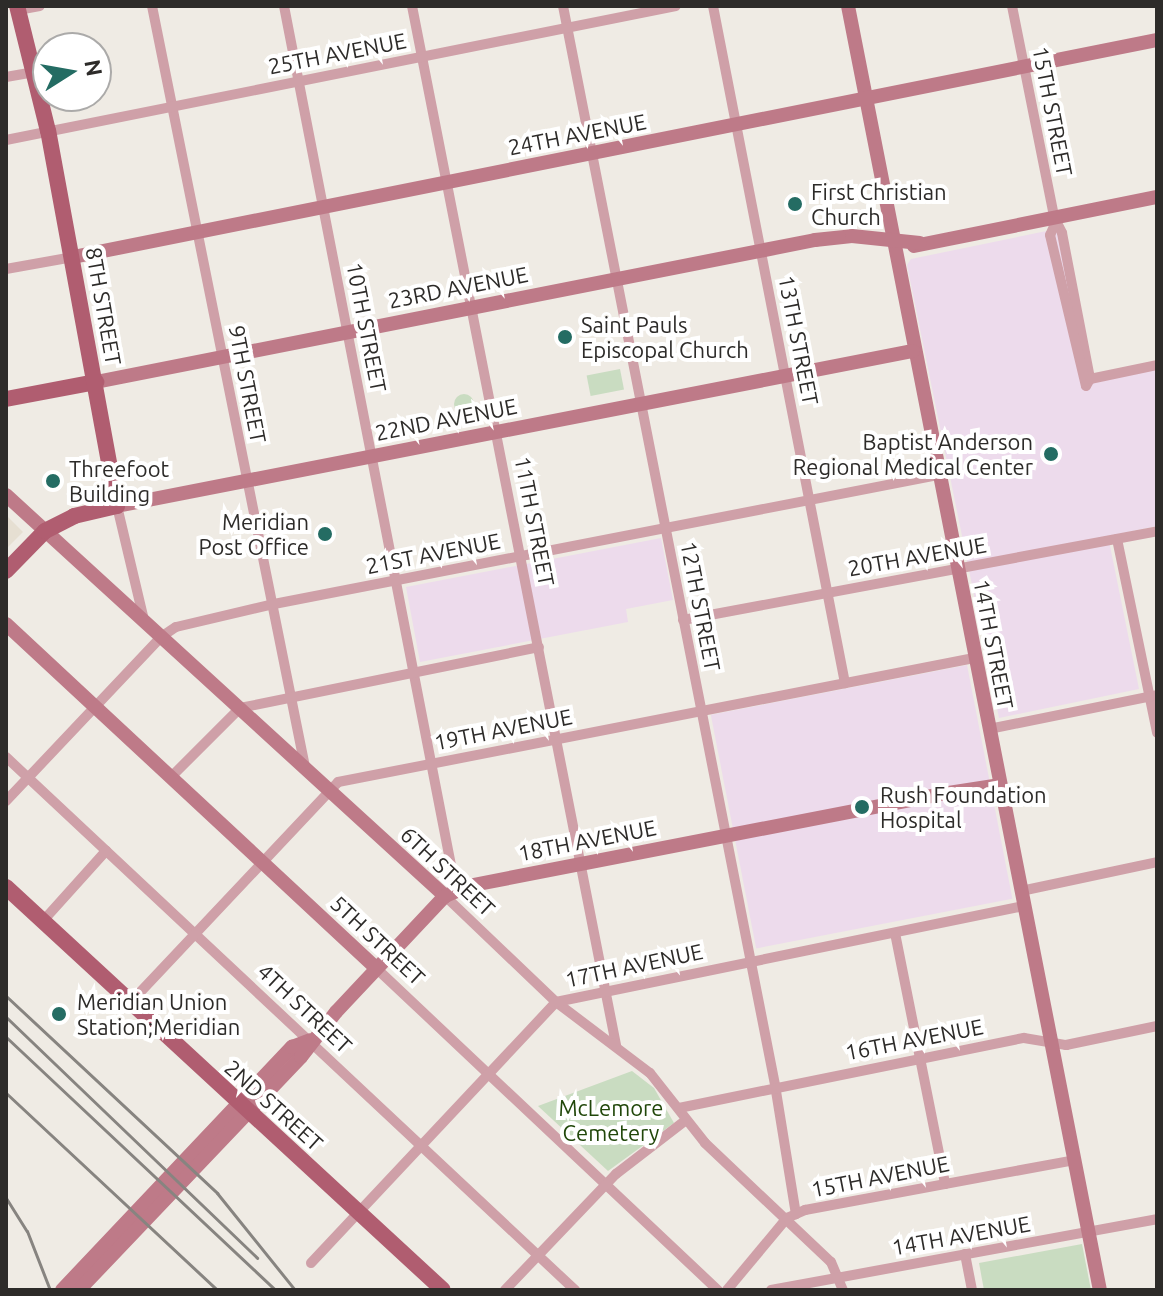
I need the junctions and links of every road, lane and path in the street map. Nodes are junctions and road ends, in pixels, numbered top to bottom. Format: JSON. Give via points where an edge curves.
{"nodes":[{"id":1,"x":40,"y":6,"type":"edge"},
{"id":2,"x":152,"y":6,"type":"edge"},
{"id":3,"x":284,"y":6,"type":"edge"},
{"id":4,"x":412,"y":6,"type":"edge"},
{"id":5,"x":563,"y":6,"type":"edge"},
{"id":6,"x":676,"y":6,"type":"edge"},
{"id":7,"x":713,"y":6,"type":"edge"},
{"id":8,"x":848,"y":6,"type":"edge"},
{"id":9,"x":1012,"y":6,"type":"edge"},
{"id":10,"x":14,"y":10,"type":"edge"},
{"id":11,"x":568,"y":28,"type":"junction"},
{"id":12,"x":1157,"y":40,"type":"edge"},
{"id":13,"x":422,"y":57,"type":"junction"},
{"id":14,"x":32,"y":63,"type":"edge"},
{"id":15,"x":1024,"y":66,"type":"junction"},
{"id":16,"x":32,"y":73,"type":"edge"},
{"id":17,"x":6,"y":77,"type":"edge"},
{"id":18,"x":298,"y":81,"type":"junction"},
{"id":19,"x":867,"y":99,"type":"junction"},
{"id":20,"x":173,"y":106,"type":"junction"},
{"id":21,"x":44,"y":112,"type":"edge"},
{"id":22,"x":737,"y":124,"type":"junction"},
{"id":23,"x":48,"y":131,"type":"junction"},
{"id":24,"x":6,"y":140,"type":"edge"},
{"id":25,"x":593,"y":153,"type":"junction"},
{"id":26,"x":447,"y":182,"type":"junction"},
{"id":27,"x":1157,"y":197,"type":"edge"},
{"id":28,"x":323,"y":207,"type":"junction"},
{"id":29,"x":1054,"y":221,"type":"junction"},
{"id":30,"x":197,"y":233,"type":"junction"},
{"id":31,"x":893,"y":240,"type":"junction"},
{"id":32,"x":920,"y":243,"type":"junction"},
{"id":33,"x":761,"y":250,"type":"junction"},
{"id":34,"x":73,"y":257,"type":"junction"},
{"id":35,"x":896,"y":261,"type":"junction"},
{"id":36,"x":6,"y":269,"type":"edge"},
{"id":37,"x":618,"y":278,"type":"junction"},
{"id":38,"x":472,"y":307,"type":"junction"},
{"id":39,"x":347,"y":331,"type":"junction"},
{"id":40,"x":913,"y":351,"type":"junction"},
{"id":41,"x":223,"y":357,"type":"junction"},
{"id":42,"x":1157,"y":365,"type":"edge"},
{"id":43,"x":785,"y":375,"type":"junction"},
{"id":44,"x":96,"y":382,"type":"junction"},
{"id":45,"x":6,"y":399,"type":"edge"},
{"id":46,"x":641,"y":403,"type":"junction"},
{"id":47,"x":496,"y":432,"type":"junction"},
{"id":48,"x":372,"y":456,"type":"junction"},
{"id":49,"x":938,"y":475,"type":"junction"},
{"id":50,"x":246,"y":481,"type":"junction"},
{"id":51,"x":6,"y":495,"type":"edge"},
{"id":52,"x":809,"y":501,"type":"junction"},
{"id":53,"x":117,"y":506,"type":"junction"},
{"id":54,"x":665,"y":529,"type":"junction"},
{"id":55,"x":45,"y":531,"type":"junction"},
{"id":56,"x":1157,"y":531,"type":"edge"},
{"id":57,"x":1117,"y":539,"type":"junction"},
{"id":58,"x":521,"y":557,"type":"junction"},
{"id":59,"x":957,"y":568,"type":"junction"},
{"id":60,"x":6,"y":571,"type":"edge"},
{"id":61,"x":396,"y":580,"type":"junction"},
{"id":62,"x":827,"y":592,"type":"junction"},
{"id":63,"x":274,"y":604,"type":"junction"},
{"id":64,"x":143,"y":616,"type":"junction"},
{"id":65,"x":683,"y":620,"type":"junction"},
{"id":66,"x":6,"y":624,"type":"edge"},
{"id":67,"x":161,"y":637,"type":"junction"},
{"id":68,"x":539,"y":647,"type":"junction"},
{"id":69,"x":974,"y":658,"type":"junction"},
{"id":70,"x":414,"y":672,"type":"junction"},
{"id":71,"x":845,"y":683,"type":"junction"},
{"id":72,"x":291,"y":696,"type":"junction"},
{"id":73,"x":1153,"y":696,"type":"edge"},
{"id":74,"x":94,"y":706,"type":"junction"},
{"id":75,"x":240,"y":708,"type":"junction"},
{"id":76,"x":701,"y":711,"type":"junction"},
{"id":77,"x":989,"y":729,"type":"junction"},
{"id":78,"x":1157,"y":733,"type":"edge"},
{"id":79,"x":557,"y":739,"type":"junction"},
{"id":80,"x":6,"y":757,"type":"edge"},
{"id":81,"x":432,"y":764,"type":"junction"},
{"id":82,"x":305,"y":769,"type":"junction"},
{"id":83,"x":172,"y":776,"type":"junction"},
{"id":84,"x":27,"y":777,"type":"junction"},
{"id":85,"x":1000,"y":785,"type":"junction"},
{"id":86,"x":328,"y":791,"type":"junction"},
{"id":87,"x":6,"y":801,"type":"edge"},
{"id":88,"x":725,"y":836,"type":"junction"},
{"id":89,"x":106,"y":851,"type":"junction"},
{"id":90,"x":262,"y":861,"type":"junction"},
{"id":91,"x":1157,"y":862,"type":"edge"},
{"id":92,"x":582,"y":863,"type":"junction"},
{"id":93,"x":6,"y":887,"type":"edge"},
{"id":94,"x":450,"y":894,"type":"junction"},
{"id":95,"x":1022,"y":898,"type":"junction"},
{"id":96,"x":42,"y":922,"type":"junction"},
{"id":97,"x":196,"y":932,"type":"junction"},
{"id":98,"x":895,"y":933,"type":"junction"},
{"id":99,"x":749,"y":962,"type":"junction"},
{"id":100,"x":376,"y":968,"type":"junction"},
{"id":101,"x":605,"y":988,"type":"junction"},
{"id":102,"x":556,"y":1002,"type":"junction"},
{"id":103,"x":129,"y":1004,"type":"junction"},
{"id":104,"x":1157,"y":1026,"type":"edge"},
{"id":105,"x":310,"y":1040,"type":"junction"},
{"id":106,"x":1050,"y":1042,"type":"junction"},
{"id":107,"x":616,"y":1045,"type":"junction"},
{"id":108,"x":297,"y":1052,"type":"junction"},
{"id":109,"x":919,"y":1058,"type":"junction"},
{"id":110,"x":489,"y":1074,"type":"junction"},
{"id":111,"x":775,"y":1085,"type":"junction"},
{"id":112,"x":679,"y":1108,"type":"junction"},
{"id":113,"x":686,"y":1120,"type":"junction"},
{"id":114,"x":423,"y":1144,"type":"junction"},
{"id":115,"x":1074,"y":1160,"type":"junction"},
{"id":116,"x":608,"y":1184,"type":"junction"},
{"id":117,"x":945,"y":1184,"type":"junction"},
{"id":118,"x":359,"y":1212,"type":"junction"},
{"id":119,"x":792,"y":1216,"type":"junction"},
{"id":120,"x":1157,"y":1219,"type":"edge"},
{"id":121,"x":1089,"y":1233,"type":"junction"},
{"id":122,"x":539,"y":1254,"type":"junction"},
{"id":123,"x":965,"y":1254,"type":"junction"},
{"id":124,"x":311,"y":1263,"type":"dead end"},
{"id":125,"x":840,"y":1277,"type":"junction"},
{"id":126,"x":62,"y":1290,"type":"edge"},
{"id":127,"x":79,"y":1290,"type":"edge"},
{"id":128,"x":443,"y":1290,"type":"edge"},
{"id":129,"x":505,"y":1290,"type":"edge"},
{"id":130,"x":575,"y":1290,"type":"edge"},
{"id":131,"x":718,"y":1290,"type":"edge"},
{"id":132,"x":727,"y":1290,"type":"edge"},
{"id":133,"x":771,"y":1290,"type":"edge"},
{"id":134,"x":843,"y":1290,"type":"edge"},
{"id":135,"x":972,"y":1290,"type":"edge"},
{"id":136,"x":1100,"y":1290,"type":"edge"}],
"edges":[{"from":1,"to":10,"type":"street"},
{"from":2,"to":20,"type":"street","name":"9TH STREET"},
{"from":3,"to":18,"type":"street","name":"10TH STREET"},
{"from":4,"to":13,"type":"street","name":"11TH STREET"},
{"from":5,"to":11,"type":"street","name":"12TH STREET"},
{"from":6,"to":11,"type":"street","name":"25TH AVENUE"},
{"from":7,"to":22,"type":"street","name":"13TH STREET"},
{"from":8,"to":19,"type":"main road","name":"14TH STREET"},
{"from":9,"to":15,"type":"street","name":"15TH STREET"},
{"from":10,"to":14,"type":"main road","name":"8TH STREET"},
{"from":11,"to":13,"type":"street","name":"25TH AVENUE"},
{"from":11,"to":25,"type":"street","name":"12TH STREET"},
{"from":12,"to":15,"type":"main road","name":"24TH AVENUE"},
{"from":13,"to":18,"type":"street","name":"25TH AVENUE"},
{"from":13,"to":26,"type":"street","name":"11TH STREET"},
{"from":15,"to":19,"type":"main road","name":"24TH AVENUE"},
{"from":15,"to":29,"type":"street","name":"15TH STREET"},
{"from":16,"to":17,"type":"street"},
{"from":18,"to":20,"type":"street","name":"25TH AVENUE"},
{"from":18,"to":28,"type":"street","name":"10TH STREET"},
{"from":19,"to":22,"type":"main road","name":"24TH AVENUE"},
{"from":19,"to":31,"type":"main road","name":"14TH STREET"},
{"from":20,"to":23,"type":"street","name":"25TH AVENUE"},
{"from":20,"to":30,"type":"street","name":"9TH STREET"},
{"from":21,"to":23,"type":"main road","name":"8TH STREET"},
{"from":22,"to":25,"type":"main road","name":"24TH AVENUE"},
{"from":22,"to":33,"type":"street","name":"13TH STREET"},
{"from":23,"to":24,"type":"street","name":"25TH AVENUE"},
{"from":23,"to":34,"type":"main road","name":"8TH STREET"},
{"from":25,"to":26,"type":"main road","name":"24TH AVENUE"},
{"from":25,"to":37,"type":"street","name":"12TH STREET"},
{"from":26,"to":28,"type":"main road","name":"24TH AVENUE"},
{"from":26,"to":38,"type":"street","name":"11TH STREET"},
{"from":27,"to":29,"type":"main road","name":"23RD AVENUE"},
{"from":28,"to":30,"type":"main road","name":"24TH AVENUE"},
{"from":28,"to":39,"type":"street","name":"10TH STREET"},
{"from":29,"to":32,"type":"main road","name":"23RD AVENUE"},
{"from":29,"to":42,"type":"street","name":"15TH STREET","via":[[1062,233],[1088,383]]},
{"from":30,"to":34,"type":"main road","name":"24TH AVENUE"},
{"from":30,"to":41,"type":"street","name":"9TH STREET"},
{"from":31,"to":32,"type":"main road","name":"23RD AVENUE"},
{"from":31,"to":33,"type":"main road","name":"23RD AVENUE","via":[[837,237]]},
{"from":31,"to":35,"type":"main road","name":"14TH STREET"},
{"from":32,"to":35,"type":"main road","name":"23RD AVENUE"},
{"from":33,"to":37,"type":"main road","name":"23RD AVENUE"},
{"from":33,"to":43,"type":"street","name":"13TH STREET"},
{"from":34,"to":36,"type":"street","name":"24TH AVENUE"},
{"from":34,"to":44,"type":"main road","name":"8TH STREET"},
{"from":35,"to":40,"type":"main road","name":"14TH STREET"},
{"from":37,"to":38,"type":"main road","name":"23RD AVENUE"},
{"from":37,"to":46,"type":"street","name":"12TH STREET"},
{"from":38,"to":39,"type":"main road","name":"23RD AVENUE"},
{"from":38,"to":47,"type":"street","name":"11TH STREET"},
{"from":39,"to":41,"type":"main road","name":"23RD AVENUE"},
{"from":39,"to":48,"type":"street","name":"10TH STREET"},
{"from":40,"to":43,"type":"main road","name":"22ND AVENUE"},
{"from":40,"to":49,"type":"main road","name":"14TH STREET"},
{"from":41,"to":44,"type":"main road","name":"23RD AVENUE"},
{"from":41,"to":50,"type":"street","name":"9TH STREET"},
{"from":43,"to":46,"type":"main road","name":"22ND AVENUE"},
{"from":43,"to":52,"type":"street","name":"13TH STREET"},
{"from":44,"to":45,"type":"main road","name":"23RD AVENUE"},
{"from":44,"to":53,"type":"main road","name":"8TH STREET"},
{"from":46,"to":47,"type":"main road","name":"22ND AVENUE"},
{"from":46,"to":54,"type":"street","name":"12TH STREET"},
{"from":47,"to":48,"type":"main road","name":"22ND AVENUE"},
{"from":47,"to":58,"type":"street","name":"11TH STREET"},
{"from":48,"to":50,"type":"main road","name":"22ND AVENUE"},
{"from":48,"to":61,"type":"street","name":"10TH STREET"},
{"from":49,"to":52,"type":"street","name":"21ST AVENUE"},
{"from":49,"to":59,"type":"main road","name":"14TH STREET"},
{"from":50,"to":53,"type":"main road","name":"22ND AVENUE"},
{"from":50,"to":63,"type":"street","name":"9TH STREET"},
{"from":51,"to":55,"type":"main road","name":"6TH STREET"},
{"from":52,"to":54,"type":"street","name":"21ST AVENUE"},
{"from":52,"to":62,"type":"street","name":"13TH STREET"},
{"from":53,"to":55,"type":"main road","name":"22ND AVENUE","via":[[74,516]]},
{"from":53,"to":64,"type":"street","name":"8TH STREET"},
{"from":54,"to":58,"type":"street","name":"21ST AVENUE"},
{"from":54,"to":65,"type":"street","name":"12TH STREET"},
{"from":55,"to":60,"type":"main road","name":"22ND AVENUE"},
{"from":55,"to":64,"type":"main road","name":"6TH STREET"},
{"from":56,"to":57,"type":"street","name":"20TH AVENUE"},
{"from":57,"to":59,"type":"street","name":"20TH AVENUE"},
{"from":57,"to":73,"type":"street"},
{"from":58,"to":61,"type":"street","name":"21ST AVENUE"},
{"from":58,"to":68,"type":"street","name":"11TH STREET"},
{"from":59,"to":62,"type":"street","name":"20TH AVENUE"},
{"from":59,"to":69,"type":"main road","name":"14TH STREET"},
{"from":61,"to":63,"type":"street","name":"21ST AVENUE"},
{"from":61,"to":70,"type":"street","name":"10TH STREET"},
{"from":62,"to":65,"type":"street","name":"20TH AVENUE"},
{"from":62,"to":71,"type":"street","name":"13TH STREET"},
{"from":63,"to":67,"type":"street","name":"21ST AVENUE","via":[[176,627]]},
{"from":63,"to":72,"type":"street","name":"9TH STREET"},
{"from":64,"to":67,"type":"main road","name":"6TH STREET"},
{"from":65,"to":76,"type":"street","name":"12TH STREET"},
{"from":66,"to":74,"type":"main road","name":"5TH STREET"},
{"from":67,"to":74,"type":"street","name":"21ST AVENUE"},
{"from":67,"to":75,"type":"main road","name":"6TH STREET"},
{"from":68,"to":70,"type":"street"},
{"from":68,"to":79,"type":"street","name":"11TH STREET"},
{"from":69,"to":71,"type":"street","name":"19TH AVENUE"},
{"from":69,"to":77,"type":"main road","name":"14TH STREET"},
{"from":70,"to":72,"type":"street"},
{"from":70,"to":81,"type":"street","name":"10TH STREET"},
{"from":71,"to":76,"type":"street","name":"19TH AVENUE"},
{"from":72,"to":75,"type":"street"},
{"from":72,"to":82,"type":"street","name":"9TH STREET"},
{"from":73,"to":77,"type":"street"},
{"from":73,"to":78,"type":"street"},
{"from":74,"to":83,"type":"main road","name":"5TH STREET"},
{"from":74,"to":84,"type":"street","name":"21ST AVENUE"},
{"from":75,"to":82,"type":"main road","name":"6TH STREET"},
{"from":75,"to":83,"type":"street"},
{"from":76,"to":79,"type":"street","name":"19TH AVENUE"},
{"from":76,"to":88,"type":"street","name":"12TH STREET"},
{"from":77,"to":85,"type":"main road","name":"14TH STREET"},
{"from":79,"to":81,"type":"street","name":"19TH AVENUE"},
{"from":79,"to":92,"type":"street","name":"11TH STREET"},
{"from":80,"to":84,"type":"street","name":"4TH STREET"},
{"from":81,"to":86,"type":"street","name":"19TH AVENUE","via":[[338,782]]},
{"from":81,"to":94,"type":"street","name":"10TH STREET"},
{"from":82,"to":86,"type":"main road","name":"6TH STREET"},
{"from":83,"to":90,"type":"main road","name":"5TH STREET"},
{"from":84,"to":87,"type":"street","name":"21ST AVENUE"},
{"from":84,"to":89,"type":"street","name":"4TH STREET"},
{"from":85,"to":88,"type":"main road","name":"18TH AVENUE"},
{"from":85,"to":95,"type":"main road","name":"14TH STREET"},
{"from":86,"to":90,"type":"street","name":"19TH AVENUE"},
{"from":86,"to":94,"type":"main road","name":"6TH STREET"},
{"from":88,"to":92,"type":"main road","name":"18TH AVENUE"},
{"from":88,"to":99,"type":"street","name":"12TH STREET"},
{"from":89,"to":96,"type":"street"},
{"from":89,"to":97,"type":"street","name":"4TH STREET"},
{"from":90,"to":97,"type":"street","name":"19TH AVENUE"},
{"from":90,"to":100,"type":"main road","name":"5TH STREET"},
{"from":91,"to":95,"type":"street","name":"17TH AVENUE"},
{"from":92,"to":94,"type":"main road","name":"18TH AVENUE"},
{"from":92,"to":101,"type":"street","name":"11TH STREET"},
{"from":93,"to":96,"type":"main road","name":"2ND STREET"},
{"from":94,"to":100,"type":"main road"},
{"from":94,"to":102,"type":"street","name":"6TH STREET"},
{"from":95,"to":98,"type":"street","name":"17TH AVENUE"},
{"from":95,"to":106,"type":"main road","name":"14TH STREET"},
{"from":96,"to":103,"type":"main road","name":"2ND STREET"},
{"from":97,"to":103,"type":"street","name":"19TH AVENUE"},
{"from":97,"to":105,"type":"street","name":"4TH STREET"},
{"from":98,"to":99,"type":"street","name":"17TH AVENUE"},
{"from":98,"to":109,"type":"street"},
{"from":99,"to":101,"type":"street","name":"17TH AVENUE"},
{"from":99,"to":111,"type":"street","name":"12TH STREET"},
{"from":100,"to":105,"type":"main road"},
{"from":100,"to":110,"type":"street","name":"5TH STREET"},
{"from":101,"to":102,"type":"street","name":"17TH AVENUE"},
{"from":101,"to":107,"type":"street","name":"11TH STREET"},
{"from":102,"to":107,"type":"street","name":"6TH STREET"},
{"from":102,"to":110,"type":"street","name":"17TH AVENUE"},
{"from":103,"to":118,"type":"main road","name":"2ND STREET"},
{"from":104,"to":106,"type":"street","name":"16TH AVENUE","via":[[1066,1045]]},
{"from":105,"to":108,"type":"main road"},
{"from":105,"to":114,"type":"street","name":"4TH STREET"},
{"from":106,"to":109,"type":"street","name":"16TH AVENUE","via":[[1024,1038]]},
{"from":106,"to":115,"type":"main road","name":"14TH STREET"},
{"from":107,"to":112,"type":"street","name":"6TH STREET","via":[[661,1083]]},
{"from":108,"to":126,"type":"main road"},
{"from":108,"to":127,"type":"main road"},
{"from":109,"to":111,"type":"street","name":"16TH AVENUE"},
{"from":109,"to":117,"type":"street"},
{"from":110,"to":114,"type":"street","name":"17TH AVENUE"},
{"from":110,"to":116,"type":"street","name":"5TH STREET"},
{"from":111,"to":112,"type":"street","name":"16TH AVENUE"},
{"from":111,"to":119,"type":"street","name":"12TH STREET"},
{"from":112,"to":113,"type":"street","name":"6TH STREET"},
{"from":113,"to":116,"type":"street"},
{"from":113,"to":119,"type":"street","name":"6TH STREET"},
{"from":114,"to":118,"type":"street","name":"17TH AVENUE"},
{"from":114,"to":122,"type":"street","name":"4TH STREET"},
{"from":115,"to":117,"type":"street","name":"15TH AVENUE"},
{"from":115,"to":121,"type":"main road","name":"14TH STREET"},
{"from":116,"to":122,"type":"street"},
{"from":116,"to":131,"type":"street","name":"5TH STREET"},
{"from":117,"to":119,"type":"street","name":"15TH AVENUE"},
{"from":118,"to":124,"type":"street","name":"17TH AVENUE"},
{"from":118,"to":128,"type":"main road","name":"2ND STREET"},
{"from":119,"to":125,"type":"street","name":"6TH STREET"},
{"from":119,"to":132,"type":"street","name":"15TH AVENUE"},
{"from":120,"to":121,"type":"street","name":"14TH AVENUE"},
{"from":121,"to":123,"type":"street","name":"14TH AVENUE"},
{"from":121,"to":136,"type":"main road","name":"14TH STREET"},
{"from":122,"to":129,"type":"street"},
{"from":122,"to":130,"type":"street","name":"4TH STREET"},
{"from":123,"to":125,"type":"street","name":"14TH AVENUE"},
{"from":123,"to":135,"type":"street"},
{"from":125,"to":133,"type":"street","name":"14TH AVENUE"},
{"from":125,"to":134,"type":"street","name":"6TH STREET"}]}
